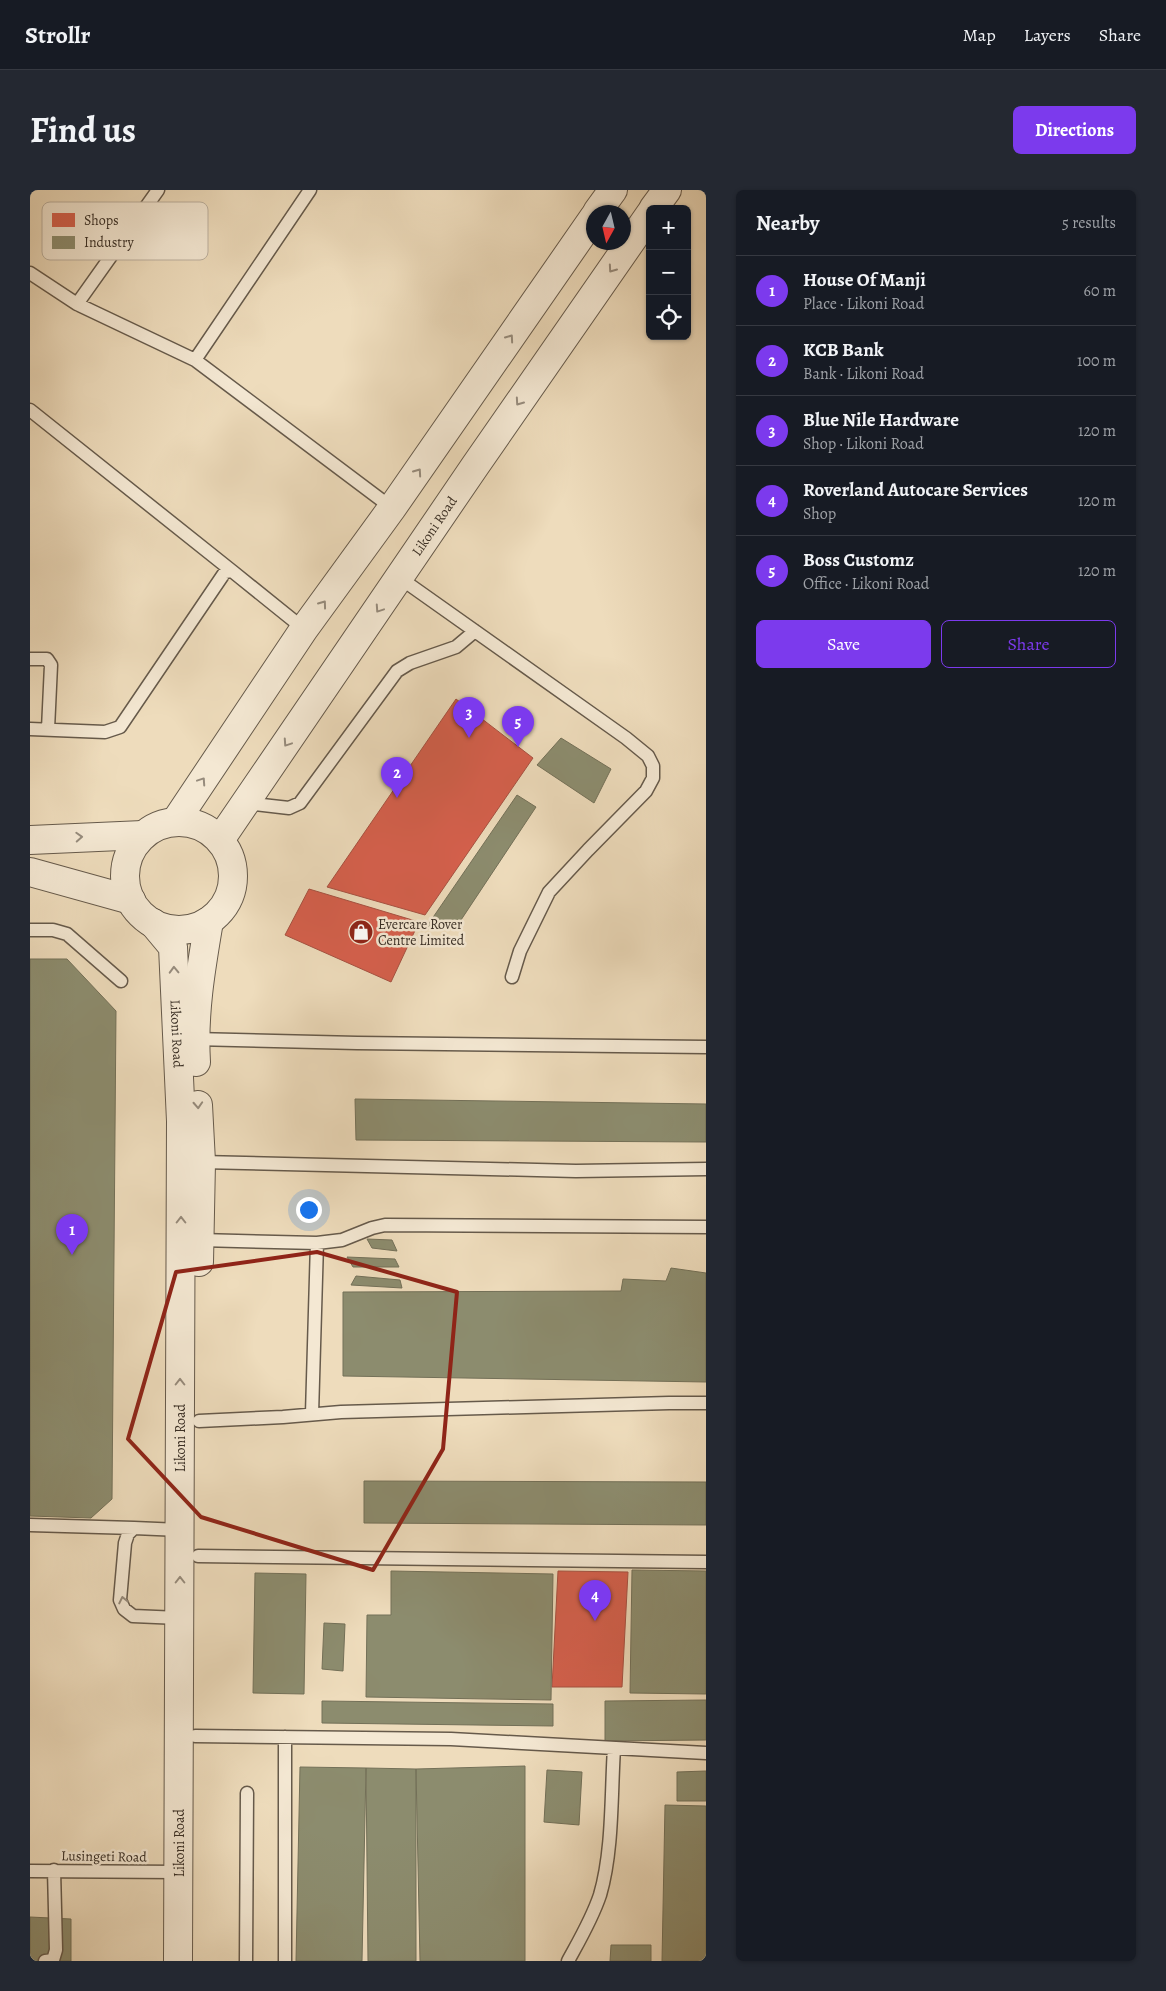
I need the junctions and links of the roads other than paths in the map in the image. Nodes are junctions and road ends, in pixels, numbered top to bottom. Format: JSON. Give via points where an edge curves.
{"nodes":[{"id":1,"x":158,"y":190,"type":"edge"},
{"id":2,"x":310,"y":190,"type":"edge"},
{"id":3,"x":612,"y":190,"type":"edge"},
{"id":4,"x":666,"y":190,"type":"edge"},
{"id":5,"x":149,"y":202,"type":"edge"},
{"id":6,"x":602,"y":205,"type":"edge"},
{"id":7,"x":657,"y":205,"type":"edge"},
{"id":8,"x":646,"y":220,"type":"edge"},
{"id":9,"x":586,"y":229,"type":"edge"},
{"id":10,"x":108,"y":260,"type":"edge"},
{"id":11,"x":30,"y":273,"type":"edge"},
{"id":12,"x":77,"y":304,"type":"junction"},
{"id":13,"x":195,"y":360,"type":"junction"},
{"id":14,"x":30,"y":410,"type":"edge"},
{"id":15,"x":392,"y":508,"type":"junction"},
{"id":16,"x":232,"y":571,"type":"junction"},
{"id":17,"x":400,"y":578,"type":"junction"},
{"id":18,"x":304,"y":629,"type":"junction"},
{"id":19,"x":475,"y":631,"type":"junction"},
{"id":20,"x":30,"y":659,"type":"edge"},
{"id":21,"x":30,"y":729,"type":"edge"},
{"id":22,"x":48,"y":729,"type":"junction"},
{"id":23,"x":245,"y":803,"type":"junction"},
{"id":24,"x":175,"y":822,"type":"junction"},
{"id":25,"x":143,"y":835,"type":"junction"},
{"id":26,"x":30,"y":840,"type":"edge"},
{"id":27,"x":220,"y":840,"type":"junction"},
{"id":28,"x":30,"y":872,"type":"edge"},
{"id":29,"x":131,"y":900,"type":"junction"},
{"id":30,"x":209,"y":921,"type":"junction"},
{"id":31,"x":153,"y":924,"type":"junction"},
{"id":32,"x":30,"y":930,"type":"edge"},
{"id":33,"x":512,"y":977,"type":"dead end"},
{"id":34,"x":121,"y":981,"type":"dead end"},
{"id":35,"x":194,"y":1039,"type":"junction"},
{"id":36,"x":706,"y":1047,"type":"edge"},
{"id":37,"x":201,"y":1162,"type":"junction"},
{"id":38,"x":706,"y":1169,"type":"edge"},
{"id":39,"x":706,"y":1227,"type":"edge"},
{"id":40,"x":200,"y":1240,"type":"junction"},
{"id":41,"x":317,"y":1243,"type":"junction"},
{"id":42,"x":706,"y":1404,"type":"edge"},
{"id":43,"x":312,"y":1414,"type":"junction"},
{"id":44,"x":199,"y":1421,"type":"junction"},
{"id":45,"x":30,"y":1525,"type":"edge"},
{"id":46,"x":134,"y":1528,"type":"junction"},
{"id":47,"x":180,"y":1530,"type":"junction"},
{"id":48,"x":198,"y":1556,"type":"junction"},
{"id":49,"x":706,"y":1562,"type":"edge"},
{"id":50,"x":179,"y":1618,"type":"junction"},
{"id":51,"x":195,"y":1736,"type":"junction"},
{"id":52,"x":285,"y":1737,"type":"junction"},
{"id":53,"x":614,"y":1748,"type":"junction"},
{"id":54,"x":706,"y":1753,"type":"edge"},
{"id":55,"x":247,"y":1793,"type":"dead end"},
{"id":56,"x":54,"y":1870,"type":"junction"},
{"id":57,"x":30,"y":1871,"type":"edge"},
{"id":58,"x":178,"y":1872,"type":"junction"},
{"id":59,"x":45,"y":1961,"type":"edge"},
{"id":60,"x":178,"y":1961,"type":"edge"},
{"id":61,"x":191,"y":1961,"type":"edge"},
{"id":62,"x":246,"y":1961,"type":"edge"},
{"id":63,"x":285,"y":1961,"type":"edge"},
{"id":64,"x":568,"y":1961,"type":"edge"}],
"edges":[{"from":1,"to":5,"type":"lane"},
{"from":2,"to":13,"type":"lane"},
{"from":3,"to":6,"type":"street"},
{"from":4,"to":7,"type":"street"},
{"from":8,"to":17,"type":"street","name":"Likoni Road","one_way":true},
{"from":15,"to":9,"type":"street","one_way":true},
{"from":10,"to":12,"type":"lane"},
{"from":11,"to":12,"type":"lane"},
{"from":12,"to":13,"type":"lane"},
{"from":13,"to":15,"type":"lane"},
{"from":14,"to":16,"type":"lane"},
{"from":18,"to":15,"type":"street","one_way":true},
{"from":16,"to":18,"type":"lane"},
{"from":16,"to":22,"type":"lane","via":[[225,572],[120,727],[104,732]]},
{"from":17,"to":19,"type":"lane"},
{"from":17,"to":23,"type":"street","name":"Likoni Road","one_way":true},
{"from":24,"to":18,"type":"street","one_way":true},
{"from":19,"to":23,"type":"lane","via":[[456,647],[397,670],[300,803],[289,808]]},
{"from":19,"to":33,"type":"lane","via":[[626,738],[648,756],[653,766],[646,791],[549,892],[520,950]]},
{"from":20,"to":22,"type":"lane","via":[[47,659],[51,664]]},
{"from":21,"to":22,"type":"lane"},
{"from":23,"to":27,"type":"street","name":"Likoni Road"},
{"from":24,"to":25,"type":"street","via":[[163,824]]},
{"from":24,"to":27,"type":"street","via":[[207,829]]},
{"from":26,"to":25,"type":"street","one_way":true},
{"from":25,"to":29,"type":"street","via":[[132,849],[126,866],[125,883]]},
{"from":27,"to":30,"type":"street","via":[[233,868],[233,883],[221,911]]},
{"from":28,"to":29,"type":"street"},
{"from":29,"to":31,"type":"street","via":[[140,914]]},
{"from":30,"to":31,"type":"street","via":[[190,929],[176,930]]},
{"from":30,"to":35,"type":"street","name":"Likoni Road"},
{"from":47,"to":31,"type":"street","name":"Likoni Road","one_way":true,"via":[[181,1120],[173,947]]},
{"from":32,"to":34,"type":"lane","via":[[53,930],[66,934]]},
{"from":35,"to":36,"type":"lane"},
{"from":35,"to":37,"type":"street","name":"Likoni Road","one_way":true},
{"from":37,"to":38,"type":"lane","via":[[576,1171]]},
{"from":37,"to":40,"type":"street","name":"Likoni Road"},
{"from":39,"to":41,"type":"lane","via":[[385,1225],[342,1240]]},
{"from":40,"to":41,"type":"lane"},
{"from":40,"to":44,"type":"street","name":"Likoni Road"},
{"from":41,"to":43,"type":"lane"},
{"from":42,"to":43,"type":"lane"},
{"from":43,"to":44,"type":"lane"},
{"from":44,"to":48,"type":"street","name":"Likoni Road"},
{"from":45,"to":46,"type":"lane"},
{"from":46,"to":47,"type":"lane"},
{"from":50,"to":46,"type":"lane","one_way":true,"via":[[133,1616],[124,1609],[120,1600],[125,1543]]},
{"from":50,"to":47,"type":"street","name":"Likoni Road","one_way":true},
{"from":48,"to":49,"type":"lane"},
{"from":48,"to":51,"type":"street","name":"Likoni Road"},
{"from":50,"to":58,"type":"street","name":"Likoni Road"},
{"from":51,"to":52,"type":"lane"},
{"from":51,"to":61,"type":"street","name":"Likoni Road"},
{"from":52,"to":53,"type":"lane","via":[[451,1739]]},
{"from":52,"to":63,"type":"lane"},
{"from":53,"to":54,"type":"lane"},
{"from":53,"to":64,"type":"lane","via":[[608,1841],[600,1893],[590,1923]]},
{"from":55,"to":62,"type":"lane"},
{"from":56,"to":57,"type":"lane","name":"Lusingeti Road"},
{"from":56,"to":58,"type":"lane","name":"Lusingeti Road"},
{"from":56,"to":59,"type":"lane","via":[[56,1950],[53,1960]]},
{"from":58,"to":60,"type":"street","name":"Likoni Road"}]}
